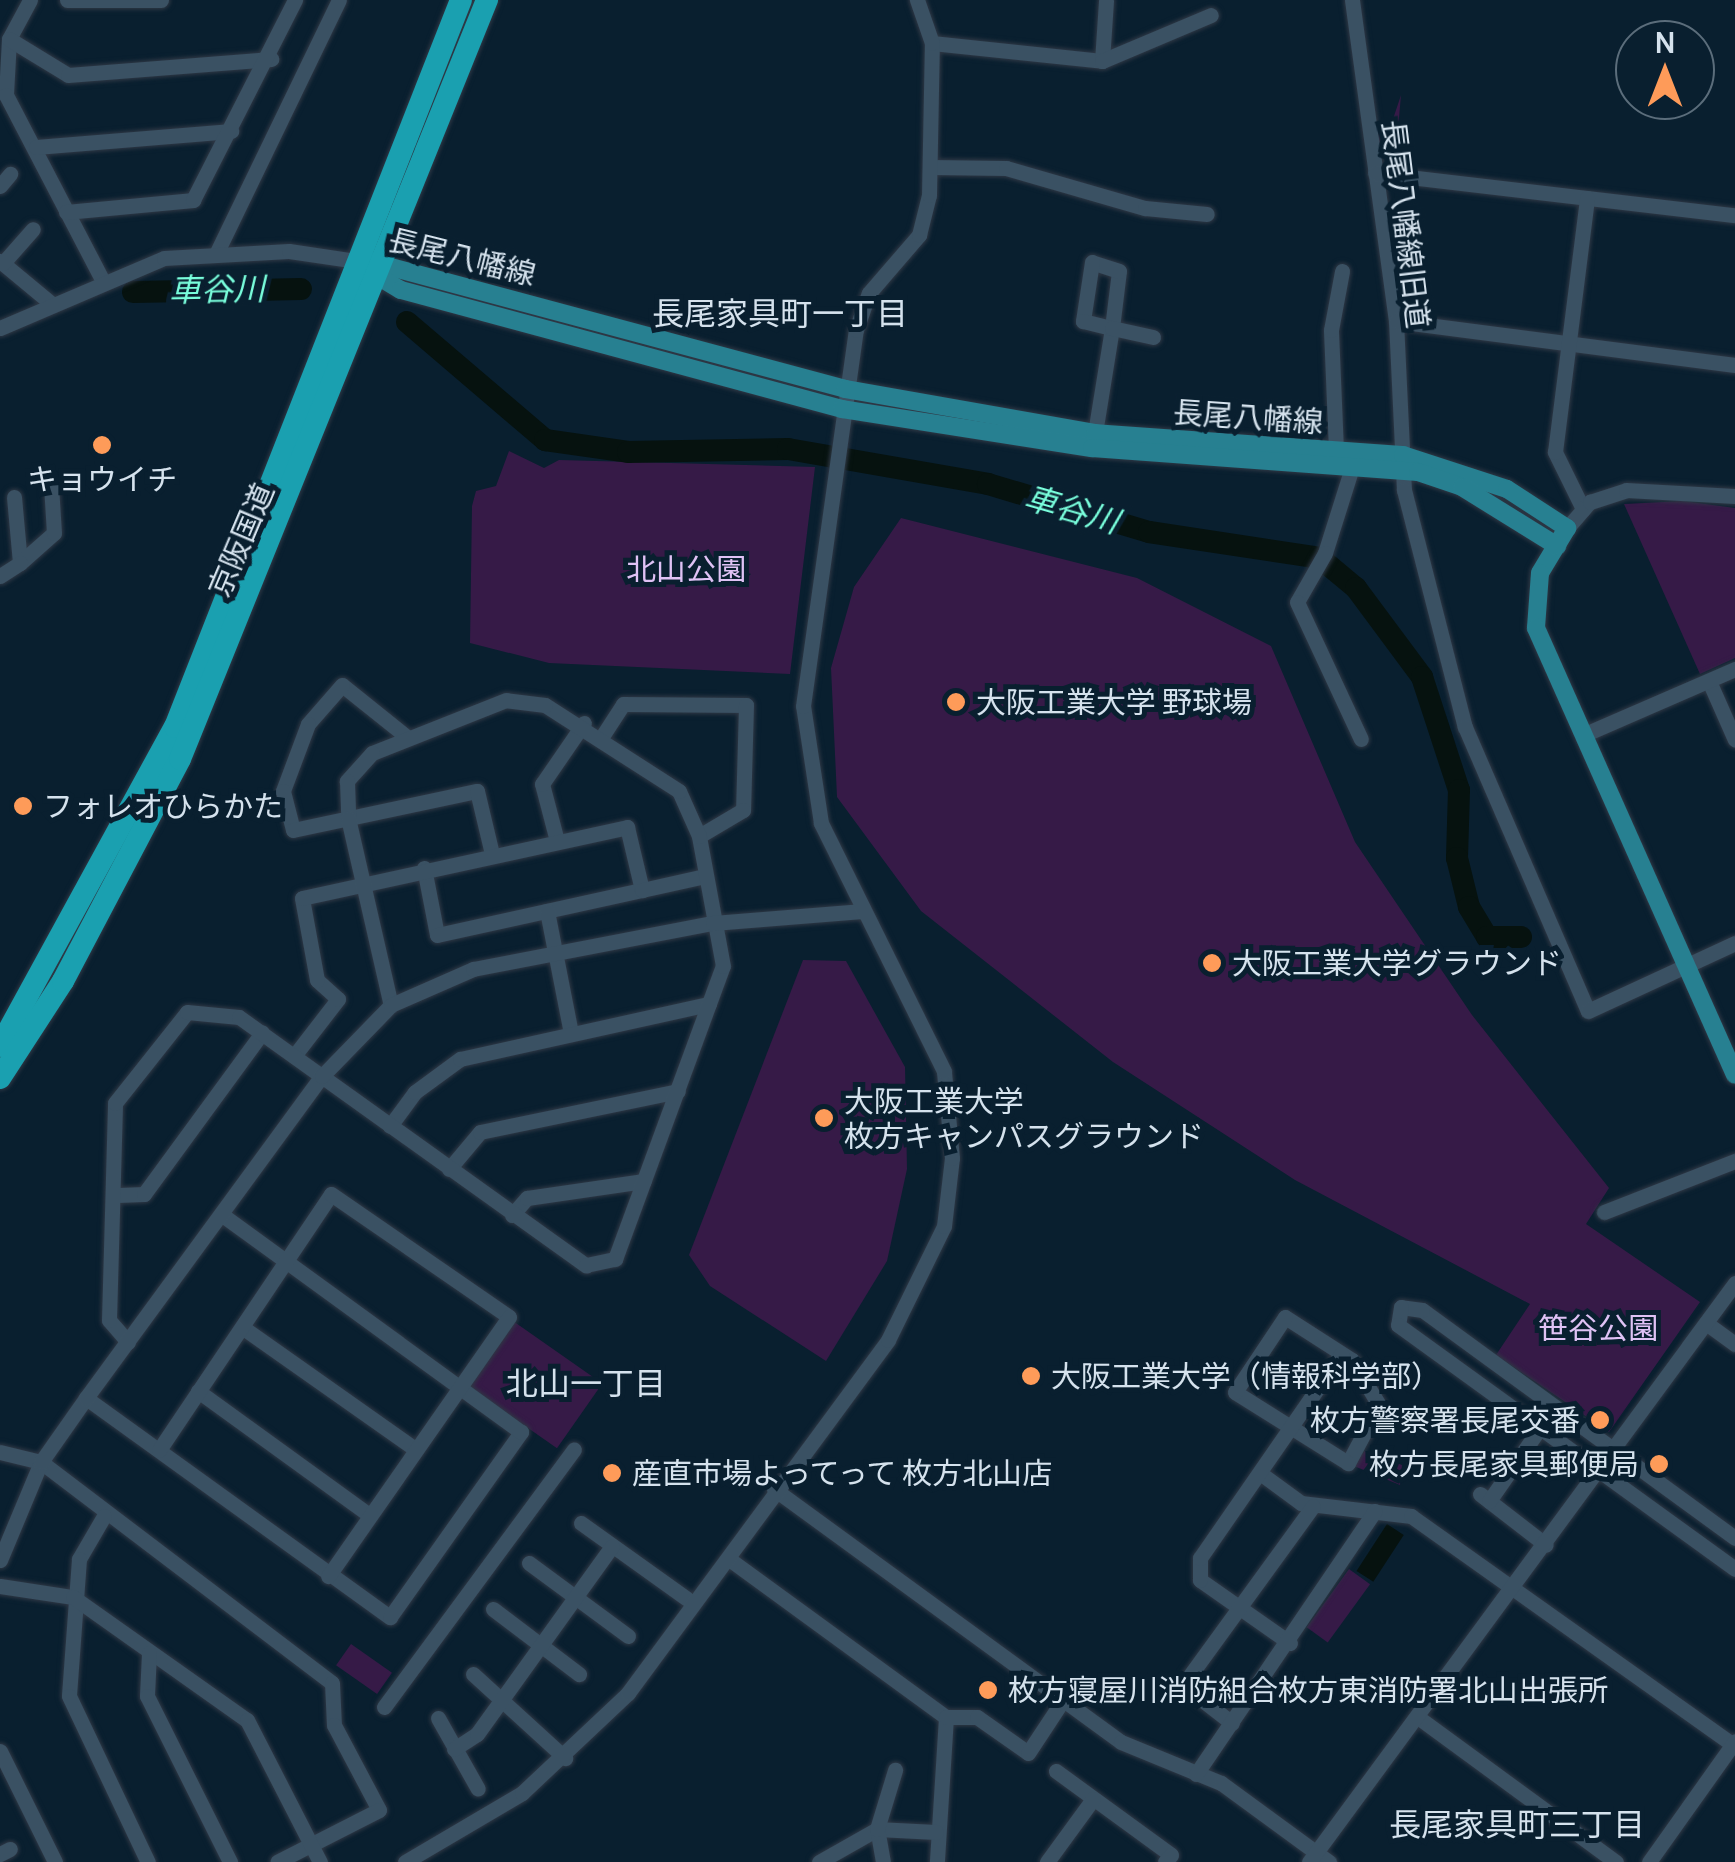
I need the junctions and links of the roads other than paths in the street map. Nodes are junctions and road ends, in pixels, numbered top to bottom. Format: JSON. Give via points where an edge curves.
{"nodes":[{"id":1,"x":30,"y":0,"type":"edge"},
{"id":2,"x":67,"y":0,"type":"edge"},
{"id":3,"x":161,"y":0,"type":"edge"},
{"id":4,"x":295,"y":0,"type":"edge"},
{"id":5,"x":339,"y":0,"type":"edge"},
{"id":6,"x":461,"y":0,"type":"edge"},
{"id":7,"x":486,"y":0,"type":"edge"},
{"id":8,"x":917,"y":0,"type":"edge"},
{"id":9,"x":1106,"y":0,"type":"edge"},
{"id":10,"x":1352,"y":0,"type":"edge"},
{"id":11,"x":1211,"y":15,"type":"dead end"},
{"id":12,"x":9,"y":40,"type":"junction"},
{"id":13,"x":932,"y":43,"type":"junction"},
{"id":14,"x":271,"y":59,"type":"junction"},
{"id":15,"x":1102,"y":61,"type":"junction"},
{"id":16,"x":231,"y":131,"type":"junction"},
{"id":17,"x":36,"y":147,"type":"junction"},
{"id":18,"x":930,"y":166,"type":"junction"},
{"id":19,"x":1376,"y":173,"type":"junction"},
{"id":20,"x":1587,"y":198,"type":"junction"},
{"id":21,"x":66,"y":212,"type":"junction"},
{"id":22,"x":1208,"y":214,"type":"dead end"},
{"id":23,"x":1735,"y":215,"type":"edge"},
{"id":24,"x":34,"y":229,"type":"dead end"},
{"id":25,"x":218,"y":252,"type":"junction"},
{"id":26,"x":357,"y":261,"type":"junction"},
{"id":27,"x":1,"y":262,"type":"edge"},
{"id":28,"x":1342,"y":270,"type":"dead end"},
{"id":29,"x":381,"y":271,"type":"junction"},
{"id":30,"x":103,"y":281,"type":"junction"},
{"id":31,"x":54,"y":304,"type":"junction"},
{"id":32,"x":1396,"y":321,"type":"junction"},
{"id":33,"x":0,"y":328,"type":"edge"},
{"id":34,"x":1154,"y":337,"type":"dead end"},
{"id":35,"x":1566,"y":343,"type":"junction"},
{"id":36,"x":1735,"y":365,"type":"edge"},
{"id":37,"x":844,"y":389,"type":"junction"},
{"id":38,"x":842,"y":409,"type":"junction"},
{"id":39,"x":1095,"y":432,"type":"junction"},
{"id":40,"x":1336,"y":450,"type":"junction"},
{"id":41,"x":1355,"y":458,"type":"junction"},
{"id":42,"x":1404,"y":462,"type":"junction"},
{"id":43,"x":51,"y":485,"type":"dead end"},
{"id":44,"x":1735,"y":496,"type":"edge"},
{"id":45,"x":14,"y":497,"type":"dead end"},
{"id":46,"x":1582,"y":510,"type":"junction"},
{"id":47,"x":1568,"y":528,"type":"junction"},
{"id":48,"x":1557,"y":546,"type":"junction"},
{"id":49,"x":20,"y":562,"type":"junction"},
{"id":50,"x":0,"y":576,"type":"edge"},
{"id":51,"x":1735,"y":669,"type":"edge"},
{"id":52,"x":1708,"y":680,"type":"junction"},
{"id":53,"x":584,"y":723,"type":"junction"},
{"id":54,"x":603,"y":735,"type":"junction"},
{"id":55,"x":1584,"y":736,"type":"junction"},
{"id":56,"x":406,"y":737,"type":"junction"},
{"id":57,"x":1361,"y":738,"type":"dead end"},
{"id":58,"x":1735,"y":740,"type":"edge"},
{"id":59,"x":348,"y":818,"type":"junction"},
{"id":60,"x":699,"y":836,"type":"junction"},
{"id":61,"x":557,"y":840,"type":"junction"},
{"id":62,"x":492,"y":854,"type":"junction"},
{"id":63,"x":424,"y":868,"type":"junction"},
{"id":64,"x":705,"y":876,"type":"junction"},
{"id":65,"x":362,"y":881,"type":"junction"},
{"id":66,"x":642,"y":890,"type":"junction"},
{"id":67,"x":548,"y":910,"type":"junction"},
{"id":68,"x":863,"y":911,"type":"junction"},
{"id":69,"x":713,"y":923,"type":"junction"},
{"id":70,"x":1735,"y":943,"type":"edge"},
{"id":71,"x":558,"y":955,"type":"junction"},
{"id":72,"x":1686,"y":965,"type":"junction"},
{"id":73,"x":709,"y":1004,"type":"junction"},
{"id":74,"x":391,"y":1005,"type":"junction"},
{"id":75,"x":262,"y":1033,"type":"junction"},
{"id":76,"x":571,"y":1033,"type":"junction"},
{"id":77,"x":0,"y":1046,"type":"edge"},
{"id":78,"x":294,"y":1056,"type":"junction"},
{"id":79,"x":1735,"y":1075,"type":"edge"},
{"id":80,"x":322,"y":1076,"type":"junction"},
{"id":81,"x":0,"y":1078,"type":"edge"},
{"id":82,"x":678,"y":1090,"type":"junction"},
{"id":83,"x":390,"y":1126,"type":"junction"},
{"id":84,"x":1735,"y":1161,"type":"edge"},
{"id":85,"x":449,"y":1169,"type":"junction"},
{"id":86,"x":644,"y":1181,"type":"junction"},
{"id":87,"x":118,"y":1195,"type":"junction"},
{"id":88,"x":1604,"y":1212,"type":"dead end"},
{"id":89,"x":222,"y":1214,"type":"junction"},
{"id":90,"x":512,"y":1214,"type":"junction"},
{"id":91,"x":286,"y":1261,"type":"junction"},
{"id":92,"x":1735,"y":1283,"type":"edge"},
{"id":93,"x":1706,"y":1323,"type":"junction"},
{"id":94,"x":242,"y":1327,"type":"junction"},
{"id":95,"x":128,"y":1342,"type":"junction"},
{"id":96,"x":1735,"y":1344,"type":"edge"},
{"id":97,"x":1472,"y":1347,"type":"junction"},
{"id":98,"x":1341,"y":1354,"type":"junction"},
{"id":99,"x":1457,"y":1368,"type":"junction"},
{"id":100,"x":459,"y":1384,"type":"junction"},
{"id":101,"x":198,"y":1391,"type":"junction"},
{"id":102,"x":86,"y":1398,"type":"junction"},
{"id":103,"x":1543,"y":1399,"type":"junction"},
{"id":104,"x":1534,"y":1424,"type":"junction"},
{"id":105,"x":1290,"y":1432,"type":"junction"},
{"id":106,"x":574,"y":1448,"type":"dead end"},
{"id":107,"x":415,"y":1449,"type":"junction"},
{"id":108,"x":159,"y":1450,"type":"junction"},
{"id":109,"x":1614,"y":1450,"type":"junction"},
{"id":110,"x":0,"y":1452,"type":"edge"},
{"id":111,"x":41,"y":1462,"type":"junction"},
{"id":112,"x":1599,"y":1471,"type":"junction"},
{"id":113,"x":1260,"y":1474,"type":"junction"},
{"id":114,"x":774,"y":1489,"type":"junction"},
{"id":115,"x":1688,"y":1504,"type":"junction"},
{"id":116,"x":1313,"y":1506,"type":"junction"},
{"id":117,"x":1376,"y":1511,"type":"junction"},
{"id":118,"x":369,"y":1515,"type":"junction"},
{"id":119,"x":104,"y":1516,"type":"junction"},
{"id":120,"x":581,"y":1523,"type":"dead end"},
{"id":121,"x":1672,"y":1524,"type":"junction"},
{"id":122,"x":1735,"y":1538,"type":"edge"},
{"id":123,"x":1546,"y":1545,"type":"junction"},
{"id":124,"x":612,"y":1546,"type":"junction"},
{"id":125,"x":729,"y":1559,"type":"junction"},
{"id":126,"x":0,"y":1560,"type":"edge"},
{"id":127,"x":528,"y":1563,"type":"dead end"},
{"id":128,"x":1735,"y":1569,"type":"edge"},
{"id":129,"x":328,"y":1576,"type":"junction"},
{"id":130,"x":0,"y":1586,"type":"edge"},
{"id":131,"x":1515,"y":1588,"type":"junction"},
{"id":132,"x":573,"y":1594,"type":"junction"},
{"id":133,"x":73,"y":1597,"type":"junction"},
{"id":134,"x":687,"y":1599,"type":"dead end"},
{"id":135,"x":1239,"y":1607,"type":"junction"},
{"id":136,"x":493,"y":1609,"type":"dead end"},
{"id":137,"x":628,"y":1636,"type":"dead end"},
{"id":138,"x":1290,"y":1643,"type":"junction"},
{"id":139,"x":540,"y":1644,"type":"junction"},
{"id":140,"x":150,"y":1653,"type":"junction"},
{"id":141,"x":474,"y":1674,"type":"dead end"},
{"id":142,"x":580,"y":1674,"type":"dead end"},
{"id":143,"x":502,"y":1697,"type":"junction"},
{"id":144,"x":1064,"y":1700,"type":"junction"},
{"id":145,"x":384,"y":1706,"type":"dead end"},
{"id":146,"x":946,"y":1717,"type":"junction"},
{"id":147,"x":438,"y":1718,"type":"dead end"},
{"id":148,"x":1419,"y":1718,"type":"junction"},
{"id":149,"x":1232,"y":1723,"type":"junction"},
{"id":150,"x":1734,"y":1744,"type":"edge"},
{"id":151,"x":454,"y":1749,"type":"junction"},
{"id":152,"x":1,"y":1757,"type":"edge"},
{"id":153,"x":565,"y":1758,"type":"junction"},
{"id":154,"x":894,"y":1770,"type":"dead end"},
{"id":155,"x":1056,"y":1771,"type":"dead end"},
{"id":156,"x":1196,"y":1774,"type":"junction"},
{"id":157,"x":478,"y":1789,"type":"dead end"},
{"id":158,"x":1094,"y":1799,"type":"junction"},
{"id":159,"x":877,"y":1829,"type":"junction"},
{"id":160,"x":936,"y":1832,"type":"junction"},
{"id":161,"x":312,"y":1844,"type":"junction"},
{"id":162,"x":1318,"y":1859,"type":"edge"},
{"id":163,"x":55,"y":1862,"type":"edge"},
{"id":164,"x":148,"y":1862,"type":"edge"},
{"id":165,"x":230,"y":1862,"type":"edge"},
{"id":166,"x":278,"y":1862,"type":"edge"},
{"id":167,"x":320,"y":1862,"type":"edge"},
{"id":168,"x":405,"y":1862,"type":"edge"},
{"id":169,"x":819,"y":1862,"type":"edge"},
{"id":170,"x":883,"y":1862,"type":"edge"},
{"id":171,"x":937,"y":1862,"type":"edge"},
{"id":172,"x":1047,"y":1862,"type":"edge"},
{"id":173,"x":1165,"y":1862,"type":"edge"},
{"id":174,"x":1616,"y":1862,"type":"edge"},
{"id":175,"x":1648,"y":1862,"type":"edge"}],
"edges":[{"from":1,"to":12,"type":"street"},
{"from":2,"to":3,"type":"street"},
{"from":4,"to":14,"type":"street"},
{"from":5,"to":25,"type":"street"},
{"from":6,"to":26,"type":"highway","name":"京阪国道"},
{"from":7,"to":29,"type":"highway","name":"京阪国道"},
{"from":8,"to":13,"type":"street"},
{"from":9,"to":15,"type":"street"},
{"from":10,"to":19,"type":"street","name":"長尾八幡線旧道"},
{"from":11,"to":15,"type":"street"},
{"from":12,"to":14,"type":"street","via":[[68,75]]},
{"from":12,"to":17,"type":"street","via":[[6,94]]},
{"from":13,"to":15,"type":"street"},
{"from":13,"to":18,"type":"street"},
{"from":14,"to":16,"type":"street"},
{"from":16,"to":17,"type":"street"},
{"from":16,"to":21,"type":"street","via":[[193,200]]},
{"from":17,"to":21,"type":"street"},
{"from":18,"to":22,"type":"street","via":[[1006,168],[1145,208]]},
{"from":18,"to":37,"type":"street","via":[[919,234],[869,293]]},
{"from":19,"to":20,"type":"street"},
{"from":19,"to":32,"type":"street","name":"長尾八幡線旧道"},
{"from":20,"to":23,"type":"street"},
{"from":20,"to":35,"type":"street"},
{"from":21,"to":30,"type":"street"},
{"from":24,"to":27,"type":"street"},
{"from":25,"to":26,"type":"street"},
{"from":25,"to":30,"type":"street","via":[[164,258]]},
{"from":26,"to":29,"type":"main road","name":"長尾八幡線"},
{"from":26,"to":77,"type":"highway","name":"京阪国道","via":[[174,727]]},
{"from":27,"to":31,"type":"street"},
{"from":28,"to":40,"type":"street","via":[[1331,330]]},
{"from":29,"to":37,"type":"main road","name":"長尾八幡線"},
{"from":29,"to":38,"type":"main road","name":"長尾八幡線"},
{"from":29,"to":81,"type":"highway","name":"京阪国道","via":[[180,759],[63,981]]},
{"from":30,"to":31,"type":"street"},
{"from":31,"to":33,"type":"street"},
{"from":32,"to":35,"type":"street"},
{"from":32,"to":42,"type":"street","name":"長尾八幡線旧道"},
{"from":34,"to":39,"type":"street","via":[[1112,328]]},
{"from":35,"to":36,"type":"street"},
{"from":35,"to":46,"type":"street","via":[[1555,452]]},
{"from":37,"to":38,"type":"street"},
{"from":37,"to":39,"type":"main road","name":"長尾八幡線"},
{"from":38,"to":41,"type":"main road","name":"長尾八幡線","via":[[1092,448]]},
{"from":38,"to":68,"type":"street","via":[[805,750],[820,823]]},
{"from":39,"to":40,"type":"main road","name":"長尾八幡線"},
{"from":40,"to":41,"type":"main road","name":"長尾八幡線"},
{"from":41,"to":42,"type":"main road","name":"長尾八幡線"},
{"from":41,"to":57,"type":"street","via":[[1322,560],[1297,602]]},
{"from":42,"to":47,"type":"main road","name":"長尾八幡線","via":[[1507,489]]},
{"from":42,"to":48,"type":"main road","name":"長尾八幡線","via":[[1462,486]]},
{"from":42,"to":72,"type":"street","name":"長尾八幡線旧道","via":[[1465,727],[1588,1011]]},
{"from":43,"to":49,"type":"street","via":[[54,534]]},
{"from":44,"to":46,"type":"street","via":[[1641,487]]},
{"from":45,"to":49,"type":"street"},
{"from":46,"to":47,"type":"street"},
{"from":47,"to":48,"type":"main road"},
{"from":48,"to":55,"type":"main road","via":[[1533,600],[1536,628]]},
{"from":49,"to":50,"type":"street"},
{"from":51,"to":52,"type":"street"},
{"from":52,"to":55,"type":"street"},
{"from":52,"to":58,"type":"street"},
{"from":53,"to":54,"type":"street"},
{"from":53,"to":56,"type":"street","via":[[506,700]]},
{"from":53,"to":61,"type":"street","via":[[542,784]]},
{"from":54,"to":60,"type":"street","via":[[679,791]]},
{"from":54,"to":60,"type":"street","via":[[622,704],[746,705],[743,810]]},
{"from":55,"to":72,"type":"main road"},
{"from":56,"to":59,"type":"street","via":[[372,752],[347,781]]},
{"from":56,"to":59,"type":"street","via":[[342,685],[308,724],[282,791],[292,830]]},
{"from":59,"to":62,"type":"street","via":[[478,790]]},
{"from":59,"to":65,"type":"street"},
{"from":60,"to":64,"type":"street"},
{"from":61,"to":62,"type":"street"},
{"from":61,"to":66,"type":"street","via":[[627,827]]},
{"from":62,"to":63,"type":"street"},
{"from":63,"to":65,"type":"street"},
{"from":63,"to":67,"type":"street","via":[[437,934]]},
{"from":64,"to":66,"type":"street"},
{"from":64,"to":69,"type":"street"},
{"from":65,"to":74,"type":"street"},
{"from":65,"to":78,"type":"street","via":[[302,898],[317,980],[338,999]]},
{"from":66,"to":67,"type":"street"},
{"from":67,"to":71,"type":"street"},
{"from":68,"to":69,"type":"street"},
{"from":68,"to":114,"type":"street","via":[[944,1071],[948,1202],[914,1300]]},
{"from":69,"to":71,"type":"street"},
{"from":69,"to":73,"type":"street","via":[[723,966]]},
{"from":70,"to":72,"type":"street"},
{"from":71,"to":74,"type":"street","via":[[450,976]]},
{"from":71,"to":76,"type":"street"},
{"from":72,"to":79,"type":"main road"},
{"from":73,"to":76,"type":"street"},
{"from":73,"to":82,"type":"street"},
{"from":74,"to":80,"type":"street"},
{"from":75,"to":78,"type":"street"},
{"from":75,"to":87,"type":"street","via":[[144,1194]]},
{"from":75,"to":87,"type":"street","via":[[226,1014],[178,1020],[116,1103]]},
{"from":76,"to":83,"type":"street","via":[[460,1059],[415,1092]]},
{"from":78,"to":80,"type":"street"},
{"from":80,"to":83,"type":"street"},
{"from":80,"to":89,"type":"street"},
{"from":82,"to":85,"type":"street","via":[[480,1132]]},
{"from":82,"to":86,"type":"street"},
{"from":83,"to":85,"type":"street"},
{"from":84,"to":88,"type":"street"},
{"from":85,"to":90,"type":"street"},
{"from":86,"to":90,"type":"street","via":[[527,1198]]},
{"from":86,"to":90,"type":"street","via":[[604,1266],[586,1265]]},
{"from":87,"to":95,"type":"street","via":[[110,1320]]},
{"from":89,"to":91,"type":"street"},
{"from":89,"to":95,"type":"street"},
{"from":91,"to":94,"type":"street"},
{"from":91,"to":100,"type":"street"},
{"from":91,"to":100,"type":"street","via":[[331,1194],[509,1317]]},
{"from":92,"to":93,"type":"street"},
{"from":93,"to":96,"type":"street"},
{"from":93,"to":109,"type":"street"},
{"from":94,"to":101,"type":"street"},
{"from":94,"to":107,"type":"street"},
{"from":95,"to":102,"type":"street"},
{"from":97,"to":99,"type":"street"},
{"from":97,"to":99,"type":"street","via":[[1411,1304],[1401,1306],[1398,1325]]},
{"from":97,"to":103,"type":"street"},
{"from":98,"to":105,"type":"street"},
{"from":98,"to":105,"type":"street","via":[[1379,1405],[1354,1456],[1348,1462]]},
{"from":98,"to":105,"type":"street","via":[[1286,1316],[1235,1392]]},
{"from":99,"to":104,"type":"street"},
{"from":100,"to":107,"type":"street"},
{"from":100,"to":129,"type":"street","via":[[521,1432],[390,1617]]},
{"from":101,"to":108,"type":"street"},
{"from":101,"to":118,"type":"street"},
{"from":102,"to":108,"type":"street"},
{"from":102,"to":111,"type":"street"},
{"from":103,"to":104,"type":"street"},
{"from":103,"to":109,"type":"street"},
{"from":104,"to":112,"type":"street"},
{"from":104,"to":123,"type":"street","via":[[1484,1498]]},
{"from":105,"to":113,"type":"street"},
{"from":106,"to":145,"type":"street"},
{"from":107,"to":118,"type":"street"},
{"from":108,"to":129,"type":"street"},
{"from":109,"to":112,"type":"street"},
{"from":109,"to":115,"type":"street"},
{"from":110,"to":111,"type":"street"},
{"from":111,"to":119,"type":"street"},
{"from":111,"to":126,"type":"street"},
{"from":112,"to":121,"type":"street"},
{"from":112,"to":123,"type":"street"},
{"from":113,"to":116,"type":"street"},
{"from":113,"to":135,"type":"street","via":[[1200,1558],[1200,1580]]},
{"from":114,"to":125,"type":"street"},
{"from":114,"to":144,"type":"street"},
{"from":115,"to":121,"type":"street"},
{"from":115,"to":122,"type":"street"},
{"from":116,"to":117,"type":"street"},
{"from":116,"to":135,"type":"street"},
{"from":117,"to":131,"type":"street","via":[[1411,1516]]},
{"from":117,"to":138,"type":"street"},
{"from":118,"to":129,"type":"street"},
{"from":119,"to":133,"type":"street","via":[[79,1559]]},
{"from":119,"to":161,"type":"street","via":[[332,1683],[334,1725],[379,1810]]},
{"from":120,"to":124,"type":"street"},
{"from":121,"to":128,"type":"street"},
{"from":123,"to":131,"type":"street"},
{"from":124,"to":132,"type":"street"},
{"from":124,"to":134,"type":"street"},
{"from":125,"to":146,"type":"street"},
{"from":125,"to":153,"type":"street"},
{"from":127,"to":132,"type":"street"},
{"from":130,"to":133,"type":"street"},
{"from":131,"to":148,"type":"street"},
{"from":131,"to":150,"type":"street"},
{"from":132,"to":137,"type":"street"},
{"from":132,"to":139,"type":"street"},
{"from":133,"to":140,"type":"street"},
{"from":133,"to":164,"type":"street","via":[[76,1724]]},
{"from":135,"to":138,"type":"street"},
{"from":135,"to":149,"type":"street","via":[[1183,1685]]},
{"from":136,"to":139,"type":"street"},
{"from":138,"to":149,"type":"street"},
{"from":139,"to":142,"type":"street"},
{"from":139,"to":143,"type":"street"},
{"from":140,"to":161,"type":"street","via":[[248,1720]]},
{"from":140,"to":165,"type":"street","via":[[147,1696]]},
{"from":141,"to":143,"type":"street"},
{"from":143,"to":151,"type":"street"},
{"from":143,"to":153,"type":"street"},
{"from":144,"to":146,"type":"street","via":[[1028,1753],[977,1717]]},
{"from":144,"to":156,"type":"street","via":[[1121,1742]]},
{"from":146,"to":160,"type":"street"},
{"from":147,"to":151,"type":"street"},
{"from":148,"to":162,"type":"street"},
{"from":148,"to":174,"type":"street"},
{"from":149,"to":156,"type":"street"},
{"from":150,"to":175,"type":"street"},
{"from":151,"to":157,"type":"street"},
{"from":152,"to":163,"type":"street"},
{"from":153,"to":168,"type":"street","via":[[483,1820]]},
{"from":154,"to":159,"type":"street"},
{"from":155,"to":158,"type":"street"},
{"from":156,"to":162,"type":"street"},
{"from":158,"to":172,"type":"street"},
{"from":158,"to":173,"type":"street","via":[[1171,1854]]},
{"from":159,"to":160,"type":"street"},
{"from":159,"to":169,"type":"street"},
{"from":159,"to":170,"type":"street"},
{"from":160,"to":171,"type":"street"},
{"from":161,"to":166,"type":"street"},
{"from":161,"to":167,"type":"street"}]}
